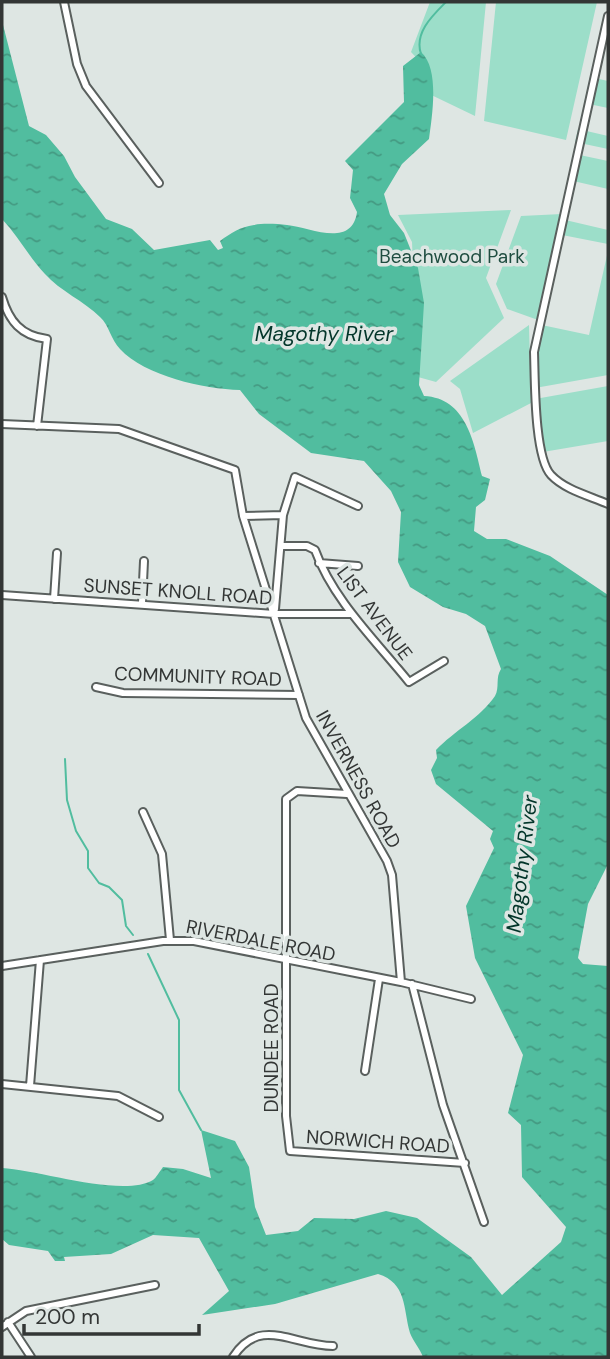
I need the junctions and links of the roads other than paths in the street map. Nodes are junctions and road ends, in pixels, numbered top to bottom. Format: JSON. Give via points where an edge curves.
{"nodes":[{"id":1,"x":64,"y":2,"type":"edge"},
{"id":2,"x":608,"y":16,"type":"edge"},
{"id":3,"x":159,"y":183,"type":"dead end"},
{"id":4,"x":2,"y":297,"type":"edge"},
{"id":5,"x":2,"y":424,"type":"edge"},
{"id":6,"x":37,"y":426,"type":"junction"},
{"id":7,"x":608,"y":505,"type":"edge"},
{"id":8,"x":358,"y":506,"type":"dead end"},
{"id":9,"x":283,"y":515,"type":"junction"},
{"id":10,"x":243,"y":516,"type":"junction"},
{"id":11,"x":282,"y":546,"type":"junction"},
{"id":12,"x":57,"y":553,"type":"dead end"},
{"id":13,"x":144,"y":561,"type":"dead end"},
{"id":14,"x":318,"y":563,"type":"junction"},
{"id":15,"x":358,"y":566,"type":"dead end"},
{"id":16,"x":2,"y":595,"type":"edge"},
{"id":17,"x":54,"y":599,"type":"junction"},
{"id":18,"x":142,"y":603,"type":"junction"},
{"id":19,"x":274,"y":614,"type":"junction"},
{"id":20,"x":352,"y":614,"type":"junction"},
{"id":21,"x":444,"y":661,"type":"dead end"},
{"id":22,"x":96,"y":687,"type":"dead end"},
{"id":23,"x":299,"y":695,"type":"junction"},
{"id":24,"x":347,"y":794,"type":"junction"},
{"id":25,"x":143,"y":812,"type":"dead end"},
{"id":26,"x":170,"y":940,"type":"junction"},
{"id":27,"x":40,"y":960,"type":"junction"},
{"id":28,"x":287,"y":961,"type":"junction"},
{"id":29,"x":2,"y":966,"type":"edge"},
{"id":30,"x":379,"y":979,"type":"junction"},
{"id":31,"x":401,"y":982,"type":"junction"},
{"id":32,"x":412,"y":984,"type":"junction"},
{"id":33,"x":471,"y":999,"type":"dead end"},
{"id":34,"x":365,"y":1071,"type":"dead end"},
{"id":35,"x":2,"y":1084,"type":"edge"},
{"id":36,"x":30,"y":1086,"type":"junction"},
{"id":37,"x":159,"y":1117,"type":"dead end"},
{"id":38,"x":290,"y":1151,"type":"joint"},
{"id":39,"x":465,"y":1163,"type":"junction"},
{"id":40,"x":484,"y":1222,"type":"dead end"},
{"id":41,"x":155,"y":1285,"type":"dead end"},
{"id":42,"x":8,"y":1322,"type":"junction"},
{"id":43,"x":2,"y":1327,"type":"edge"},
{"id":44,"x":333,"y":1346,"type":"dead end"},
{"id":45,"x":31,"y":1357,"type":"edge"},
{"id":46,"x":233,"y":1357,"type":"edge"}],
"edges":[{"from":1,"to":3,"type":"street","via":[[86,86]]},
{"from":2,"to":7,"type":"street","via":[[534,352],[545,466],[565,486]]},
{"from":4,"to":6,"type":"street","via":[[6,313],[17,327],[34,338],[47,339]]},
{"from":5,"to":6,"type":"street"},
{"from":6,"to":10,"type":"street","name":"INVERNESS ROAD","via":[[119,429],[235,470]]},
{"from":8,"to":9,"type":"street","via":[[295,477]]},
{"from":9,"to":10,"type":"street"},
{"from":9,"to":11,"type":"street"},
{"from":10,"to":19,"type":"street","name":"INVERNESS ROAD"},
{"from":11,"to":14,"type":"street","via":[[312,547]]},
{"from":11,"to":19,"type":"street"},
{"from":12,"to":17,"type":"street"},
{"from":13,"to":18,"type":"street"},
{"from":14,"to":15,"type":"street"},
{"from":14,"to":20,"type":"street","name":"LIST AVENUE"},
{"from":16,"to":17,"type":"street","name":"SUNSET KNOLL ROAD"},
{"from":17,"to":18,"type":"street","name":"SUNSET KNOLL ROAD"},
{"from":18,"to":19,"type":"street","name":"SUNSET KNOLL ROAD"},
{"from":19,"to":20,"type":"street","name":"SUNSET KNOLL ROAD"},
{"from":19,"to":23,"type":"street","name":"INVERNESS ROAD"},
{"from":20,"to":21,"type":"street","name":"LIST AVENUE","via":[[409,682]]},
{"from":22,"to":23,"type":"street","name":"COMMUNITY ROAD","via":[[123,693]]},
{"from":23,"to":24,"type":"street","name":"INVERNESS ROAD","via":[[306,718]]},
{"from":24,"to":28,"type":"street","name":"DUNDEE ROAD","via":[[297,791],[286,799]]},
{"from":24,"to":31,"type":"street","name":"INVERNESS ROAD","via":[[392,875]]},
{"from":25,"to":26,"type":"street","via":[[162,854]]},
{"from":26,"to":27,"type":"street","name":"RIVERDALE ROAD"},
{"from":26,"to":28,"type":"street","name":"RIVERDALE ROAD"},
{"from":27,"to":29,"type":"street","name":"RIVERDALE ROAD"},
{"from":27,"to":36,"type":"street"},
{"from":28,"to":30,"type":"street","name":"RIVERDALE ROAD"},
{"from":28,"to":38,"type":"street","name":"DUNDEE ROAD"},
{"from":30,"to":31,"type":"street","name":"RIVERDALE ROAD"},
{"from":30,"to":34,"type":"street"},
{"from":31,"to":32,"type":"street","name":"RIVERDALE ROAD"},
{"from":32,"to":33,"type":"street","name":"RIVERDALE ROAD"},
{"from":32,"to":39,"type":"street","via":[[443,1105]]},
{"from":35,"to":36,"type":"street"},
{"from":36,"to":37,"type":"street","via":[[118,1096]]},
{"from":38,"to":39,"type":"street","name":"NORWICH ROAD"},
{"from":39,"to":40,"type":"street"},
{"from":41,"to":42,"type":"street","via":[[45,1306]]},
{"from":42,"to":43,"type":"street"},
{"from":42,"to":45,"type":"street"},
{"from":44,"to":46,"type":"street","via":[[259,1335],[246,1340]]}]}
